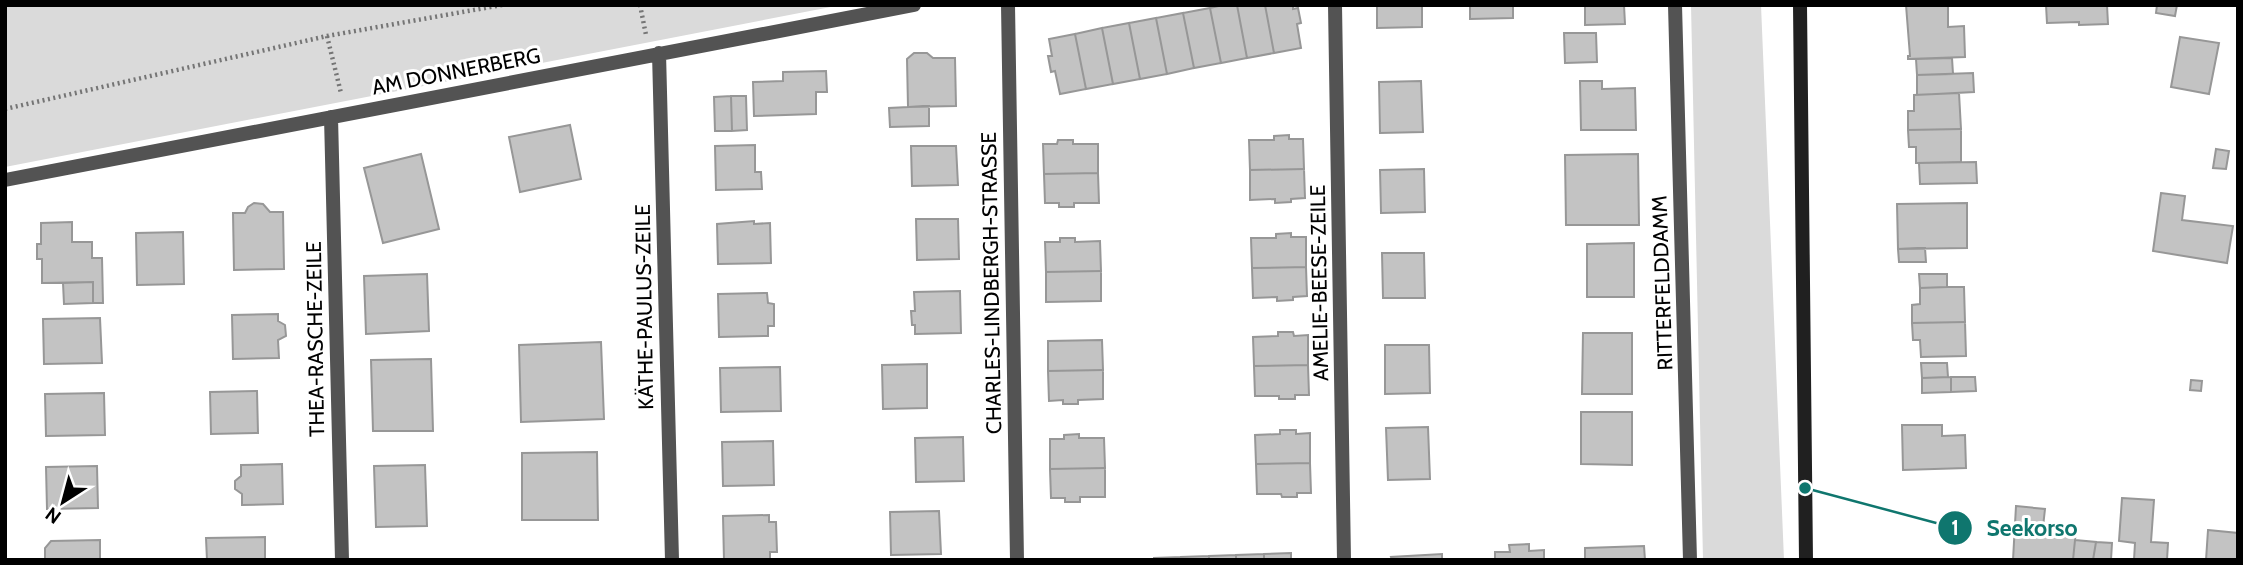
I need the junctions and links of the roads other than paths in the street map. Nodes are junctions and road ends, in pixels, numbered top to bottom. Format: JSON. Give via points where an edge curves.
{"nodes":[{"id":1,"x":914,"y":5,"type":"edge"},
{"id":2,"x":1008,"y":5,"type":"edge"},
{"id":3,"x":1335,"y":5,"type":"edge"},
{"id":4,"x":1675,"y":5,"type":"edge"},
{"id":5,"x":1800,"y":5,"type":"edge"},
{"id":6,"x":659,"y":53,"type":"junction"},
{"id":7,"x":331,"y":117,"type":"junction"},
{"id":8,"x":5,"y":180,"type":"edge"},
{"id":9,"x":342,"y":560,"type":"edge"},
{"id":10,"x":672,"y":560,"type":"edge"},
{"id":11,"x":1017,"y":560,"type":"edge"},
{"id":12,"x":1344,"y":560,"type":"edge"},
{"id":13,"x":1690,"y":560,"type":"edge"},
{"id":14,"x":1806,"y":560,"type":"edge"}],
"edges":[{"from":1,"to":6,"type":"street","name":"AM DONNERBERG"},
{"from":2,"to":11,"type":"street","name":"CHARLES-LINDBERGH-STRASSE"},
{"from":3,"to":12,"type":"street","name":"AMELIE-BEESE-ZEILE"},
{"from":4,"to":13,"type":"street","name":"RITTERFELDDAMM"},
{"from":5,"to":14,"type":"main road"},
{"from":6,"to":7,"type":"street","name":"AM DONNERBERG"},
{"from":6,"to":10,"type":"street","name":"KÄTHE-PAULUS-ZEILE"},
{"from":7,"to":8,"type":"street","name":"AM DONNERBERG"},
{"from":7,"to":9,"type":"street","name":"THEA-RASCHE-ZEILE"}]}
